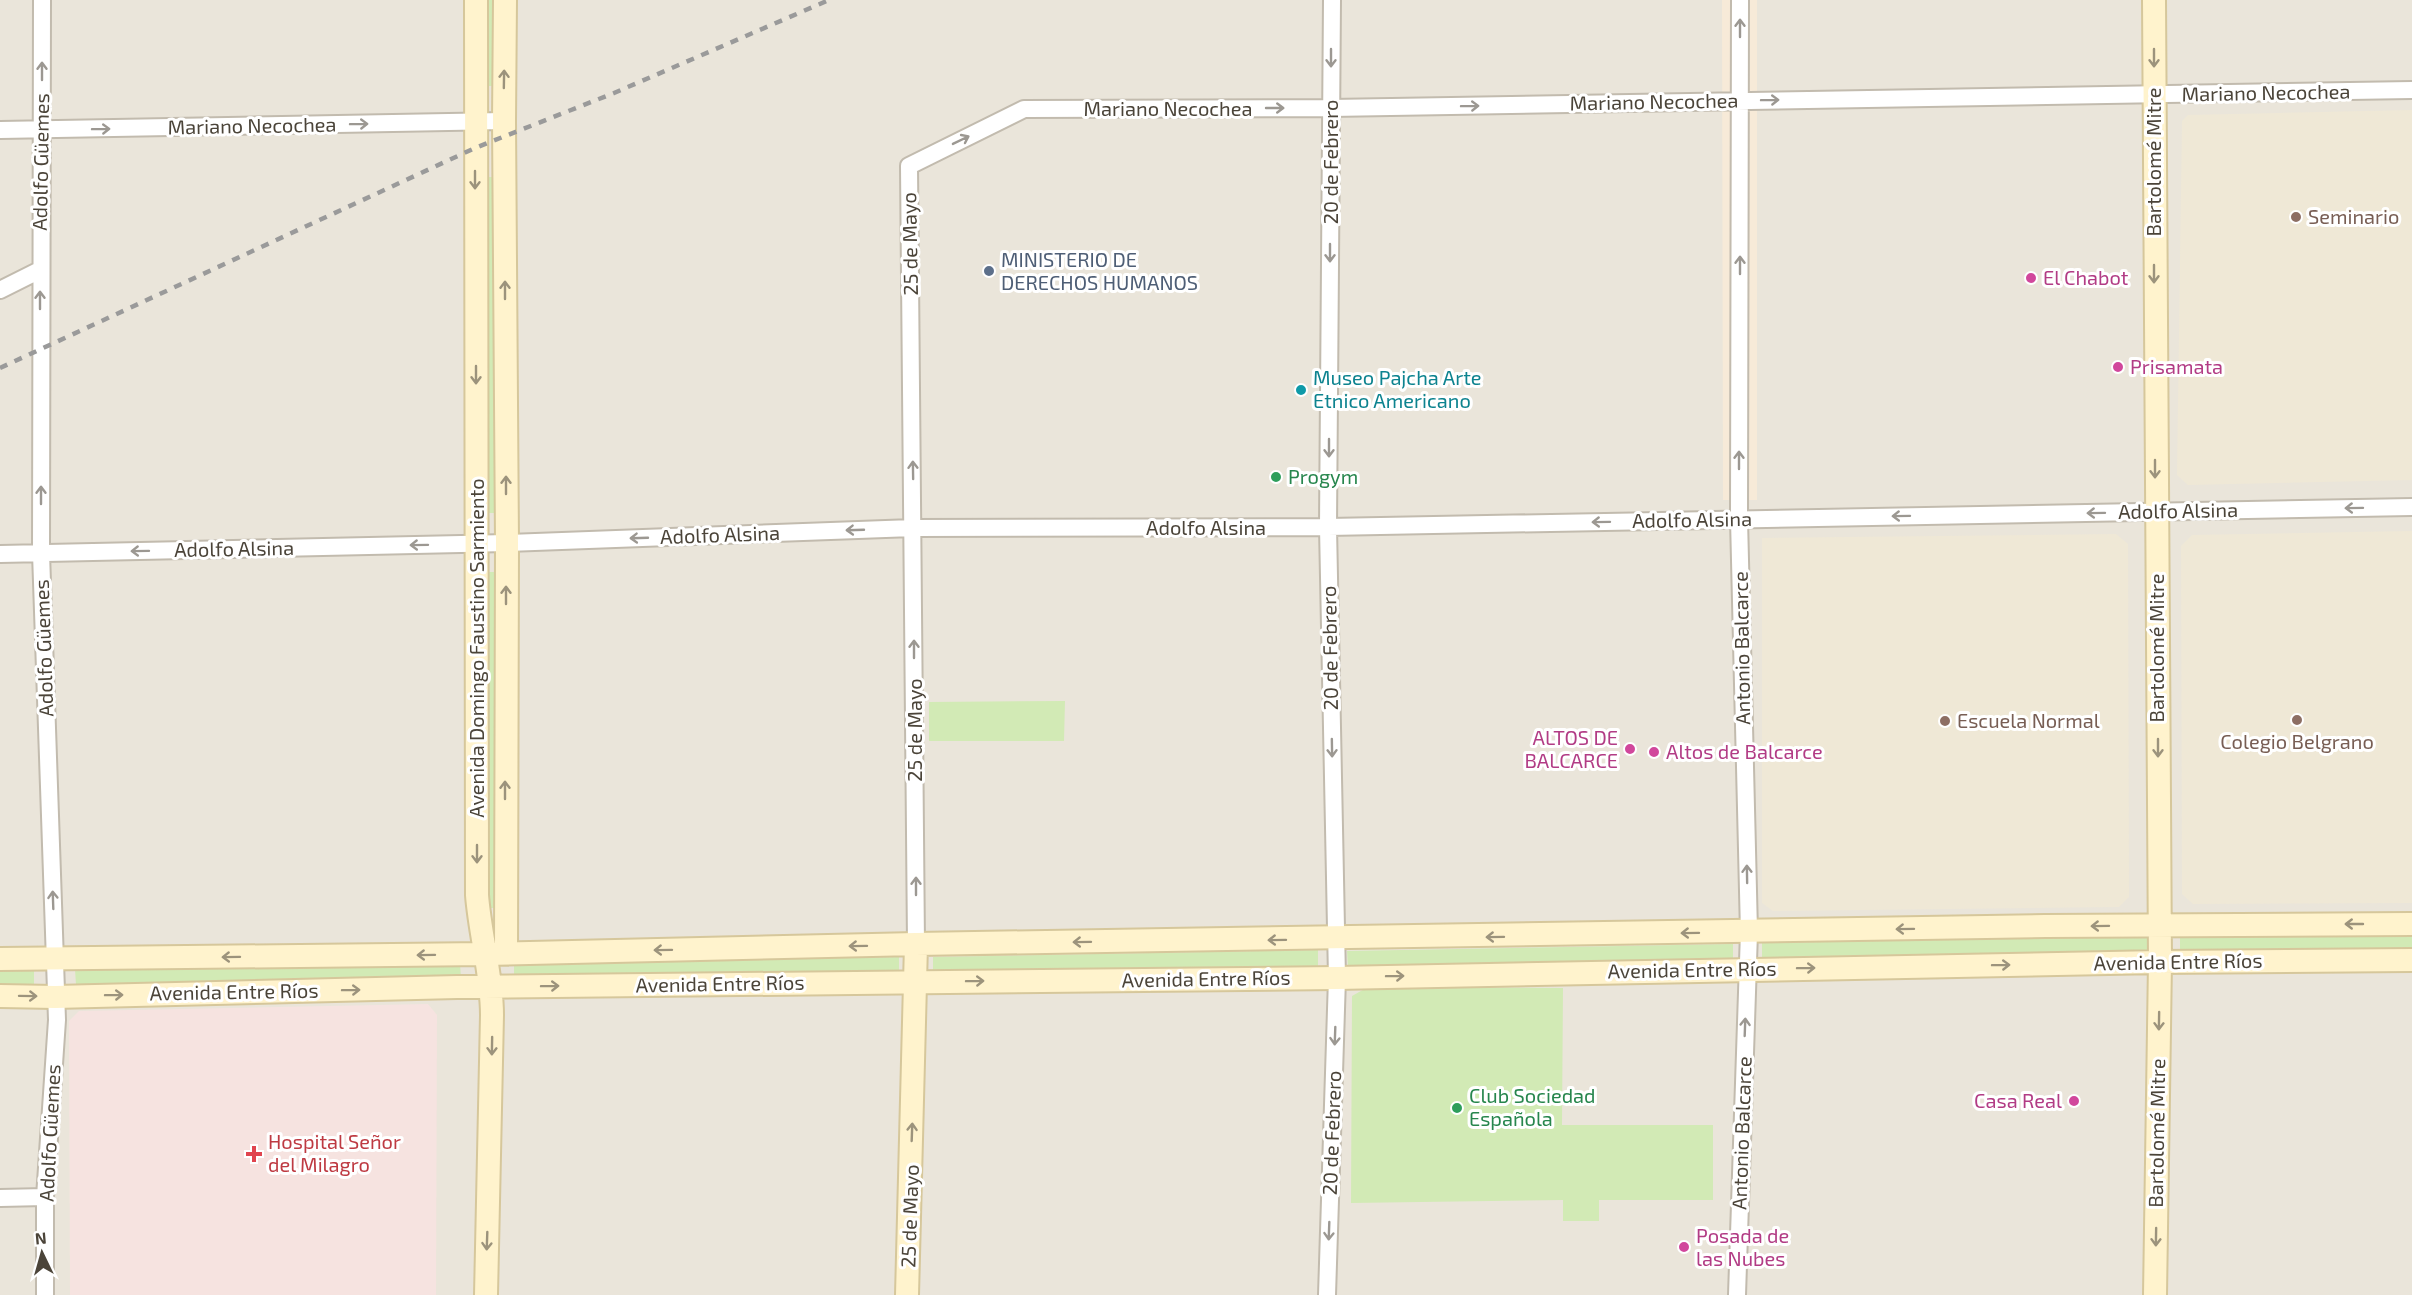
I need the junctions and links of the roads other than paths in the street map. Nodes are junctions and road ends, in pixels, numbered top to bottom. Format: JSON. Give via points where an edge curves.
{"nodes":[{"id":1,"x":42,"y":0,"type":"edge"},
{"id":2,"x":476,"y":0,"type":"edge"},
{"id":3,"x":505,"y":0,"type":"edge"},
{"id":4,"x":1332,"y":0,"type":"edge"},
{"id":5,"x":1740,"y":0,"type":"edge"},
{"id":6,"x":2154,"y":0,"type":"edge"},
{"id":7,"x":2412,"y":90,"type":"edge"},
{"id":8,"x":2153,"y":95,"type":"junction"},
{"id":9,"x":1740,"y":100,"type":"junction"},
{"id":10,"x":1331,"y":108,"type":"junction"},
{"id":11,"x":504,"y":121,"type":"junction"},
{"id":12,"x":475,"y":122,"type":"junction"},
{"id":13,"x":0,"y":130,"type":"edge"},
{"id":14,"x":42,"y":130,"type":"junction"},
{"id":15,"x":909,"y":166,"type":"joint"},
{"id":16,"x":40,"y":270,"type":"junction"},
{"id":17,"x":0,"y":290,"type":"edge"},
{"id":18,"x":2412,"y":507,"type":"edge"},
{"id":19,"x":2156,"y":512,"type":"junction"},
{"id":20,"x":1739,"y":519,"type":"junction"},
{"id":21,"x":1328,"y":527,"type":"junction"},
{"id":22,"x":914,"y":528,"type":"junction"},
{"id":23,"x":507,"y":543,"type":"junction"},
{"id":24,"x":477,"y":544,"type":"junction"},
{"id":25,"x":41,"y":553,"type":"junction"},
{"id":26,"x":0,"y":554,"type":"edge"},
{"id":27,"x":2412,"y":924,"type":"edge"},
{"id":28,"x":2159,"y":925,"type":"junction"},
{"id":29,"x":1749,"y":932,"type":"junction"},
{"id":30,"x":1336,"y":939,"type":"junction"},
{"id":31,"x":916,"y":944,"type":"junction"},
{"id":32,"x":496,"y":954,"type":"junction"},
{"id":33,"x":55,"y":958,"type":"junction"},
{"id":34,"x":0,"y":959,"type":"edge"},
{"id":35,"x":2412,"y":960,"type":"edge"},
{"id":36,"x":2160,"y":962,"type":"junction"},
{"id":37,"x":1747,"y":969,"type":"junction"},
{"id":38,"x":1337,"y":978,"type":"junction"},
{"id":39,"x":916,"y":982,"type":"junction"},
{"id":40,"x":492,"y":987,"type":"junction"},
{"id":41,"x":0,"y":996,"type":"edge"},
{"id":42,"x":55,"y":997,"type":"junction"},
{"id":43,"x":45,"y":1197,"type":"junction"},
{"id":44,"x":0,"y":1198,"type":"edge"},
{"id":45,"x":45,"y":1295,"type":"edge"},
{"id":46,"x":486,"y":1295,"type":"edge"},
{"id":47,"x":907,"y":1295,"type":"edge"},
{"id":48,"x":1327,"y":1295,"type":"edge"},
{"id":49,"x":1737,"y":1295,"type":"edge"},
{"id":50,"x":2155,"y":1295,"type":"edge"}],
"edges":[{"from":14,"to":1,"type":"street","name":"Adolfo Güemes","one_way":true},
{"from":2,"to":12,"type":"main road","name":"Avenida Domingo Faustino Sarmiento"},
{"from":11,"to":3,"type":"main road","name":"Avenida Domingo Faustino Sarmiento","one_way":true},
{"from":4,"to":10,"type":"street","name":"20 de Febrero","one_way":true},
{"from":9,"to":5,"type":"street","name":"Antonio Balcarce","one_way":true},
{"from":6,"to":8,"type":"main road","name":"Bartolomé Mitre","one_way":true},
{"from":7,"to":8,"type":"street","name":"Mariano Necochea"},
{"from":9,"to":8,"type":"street","name":"Mariano Necochea","one_way":true},
{"from":8,"to":19,"type":"main road","name":"Bartolomé Mitre","one_way":true},
{"from":10,"to":9,"type":"street","name":"Mariano Necochea","one_way":true},
{"from":20,"to":9,"type":"street","name":"Antonio Balcarce","one_way":true},
{"from":15,"to":10,"type":"street","name":"Mariano Necochea","one_way":true,"via":[[1024,109]]},
{"from":10,"to":21,"type":"street","name":"20 de Febrero","one_way":true},
{"from":11,"to":12,"type":"street","name":"Mariano Necochea"},
{"from":23,"to":11,"type":"main road","name":"Avenida Domingo Faustino Sarmiento","one_way":true},
{"from":14,"to":12,"type":"street","name":"Mariano Necochea","one_way":true},
{"from":12,"to":24,"type":"main road","name":"Avenida Domingo Faustino Sarmiento","one_way":true},
{"from":13,"to":14,"type":"street","name":"Mariano Necochea"},
{"from":14,"to":16,"type":"street","name":"Adolfo Güemes"},
{"from":22,"to":15,"type":"street","name":"25 de Mayo","one_way":true},
{"from":16,"to":17,"type":"street"},
{"from":25,"to":16,"type":"street","name":"Adolfo Güemes","one_way":true},
{"from":18,"to":19,"type":"street","name":"Adolfo Alsina","one_way":true},
{"from":19,"to":20,"type":"street","name":"Adolfo Alsina","one_way":true},
{"from":19,"to":28,"type":"main road","name":"Bartolomé Mitre","one_way":true},
{"from":20,"to":21,"type":"street","name":"Adolfo Alsina","one_way":true},
{"from":29,"to":20,"type":"street","name":"Antonio Balcarce","one_way":true},
{"from":21,"to":22,"type":"street","name":"Adolfo Alsina"},
{"from":21,"to":30,"type":"street","name":"20 de Febrero","one_way":true},
{"from":22,"to":23,"type":"street","name":"Adolfo Alsina","one_way":true},
{"from":31,"to":22,"type":"street","name":"25 de Mayo","one_way":true},
{"from":23,"to":24,"type":"street","name":"Adolfo Alsina"},
{"from":32,"to":23,"type":"main road","name":"Avenida Domingo Faustino Sarmiento","one_way":true},
{"from":24,"to":25,"type":"street","name":"Adolfo Alsina","one_way":true},
{"from":24,"to":32,"type":"main road","name":"Avenida Domingo Faustino Sarmiento","one_way":true,"via":[[477,895]]},
{"from":25,"to":26,"type":"street","name":"Adolfo Alsina"},
{"from":33,"to":25,"type":"street","name":"Adolfo Güemes","one_way":true},
{"from":27,"to":28,"type":"main road","name":"Avenida Entre Ríos","one_way":true},
{"from":28,"to":29,"type":"main road","name":"Avenida Entre Ríos","one_way":true},
{"from":28,"to":36,"type":"main road","name":"Bartolomé Mitre"},
{"from":29,"to":30,"type":"main road","name":"Avenida Entre Ríos","one_way":true},
{"from":29,"to":37,"type":"street","name":"Antonio Balcarce"},
{"from":30,"to":31,"type":"main road","name":"Avenida Entre Ríos","one_way":true},
{"from":30,"to":38,"type":"street","name":"20 de Febrero"},
{"from":31,"to":32,"type":"main road","name":"Avenida Entre Ríos","one_way":true},
{"from":31,"to":39,"type":"main road","name":"25 de Mayo"},
{"from":32,"to":33,"type":"main road","name":"Avenida Entre Ríos","one_way":true},
{"from":32,"to":40,"type":"main road","name":"Avenida Domingo Faustino Sarmiento"},
{"from":33,"to":34,"type":"main road","name":"Avenida Entre Ríos"},
{"from":33,"to":42,"type":"street","name":"Adolfo Güemes"},
{"from":35,"to":36,"type":"main road","name":"Avenida Entre Ríos"},
{"from":37,"to":36,"type":"main road","name":"Avenida Entre Ríos","one_way":true},
{"from":36,"to":50,"type":"main road","name":"Bartolomé Mitre","one_way":true},
{"from":38,"to":37,"type":"main road","name":"Avenida Entre Ríos","one_way":true},
{"from":49,"to":37,"type":"street","name":"Antonio Balcarce","one_way":true},
{"from":39,"to":38,"type":"main road","name":"Avenida Entre Ríos","one_way":true},
{"from":38,"to":48,"type":"street","name":"20 de Febrero","one_way":true},
{"from":40,"to":39,"type":"main road","name":"Avenida Entre Ríos","one_way":true},
{"from":47,"to":39,"type":"main road","name":"25 de Mayo","one_way":true},
{"from":42,"to":40,"type":"main road","name":"Avenida Entre Ríos","one_way":true},
{"from":40,"to":46,"type":"main road","name":"Avenida Domingo Faustino Sarmiento","one_way":true},
{"from":41,"to":42,"type":"main road","name":"Avenida Entre Ríos","one_way":true},
{"from":42,"to":43,"type":"street","name":"Adolfo Güemes","via":[[57,1020]]},
{"from":43,"to":44,"type":"street"},
{"from":43,"to":45,"type":"street","name":"Adolfo Güemes"}]}
